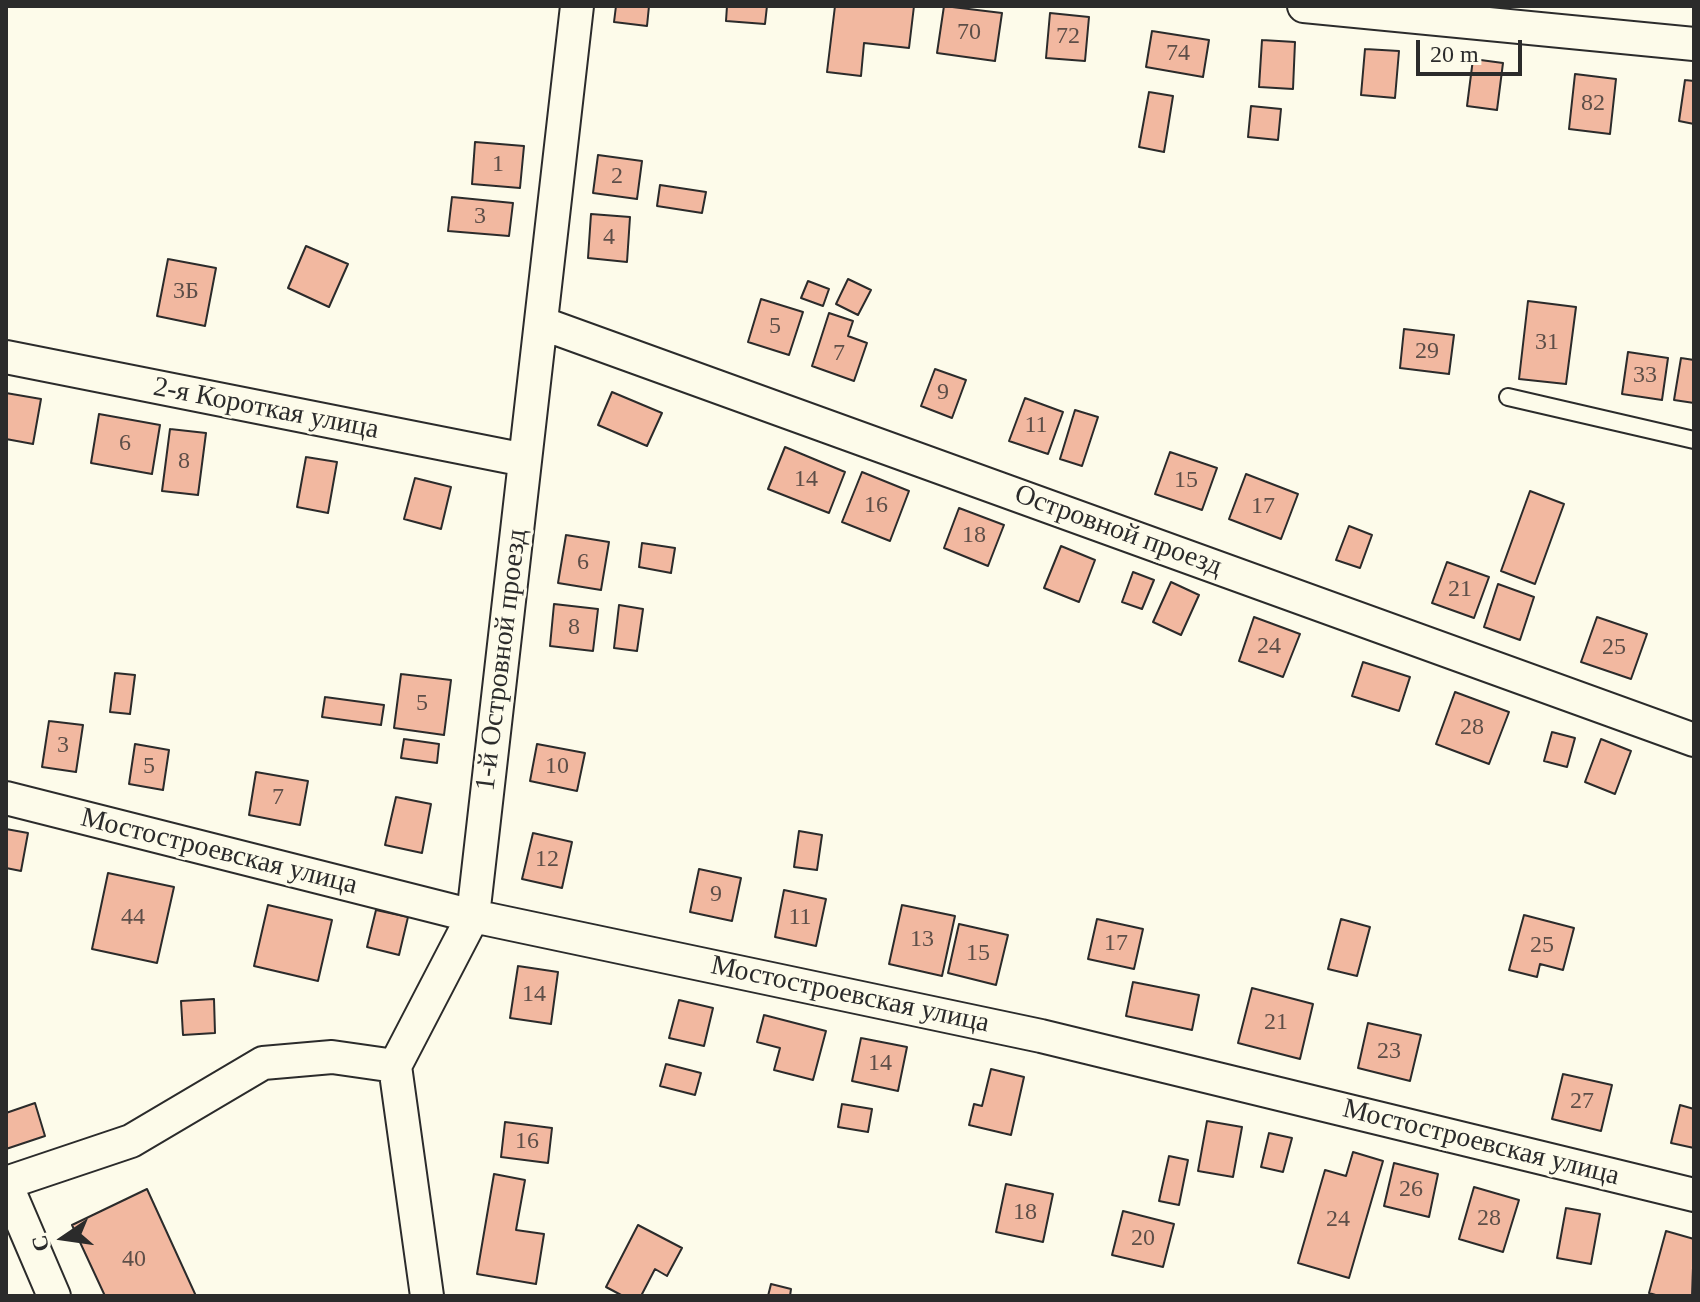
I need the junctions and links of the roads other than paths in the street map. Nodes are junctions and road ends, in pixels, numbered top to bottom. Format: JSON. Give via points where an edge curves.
{"nodes":[{"id":1,"x":577,"y":6,"type":"edge"},
{"id":2,"x":1304,"y":6,"type":"edge"},
{"id":3,"x":1694,"y":44,"type":"edge"},
{"id":4,"x":541,"y":323,"type":"junction"},
{"id":5,"x":6,"y":357,"type":"edge"},
{"id":6,"x":1508,"y":397,"type":"dead end"},
{"id":7,"x":1694,"y":440,"type":"edge"},
{"id":8,"x":525,"y":460,"type":"junction"},
{"id":9,"x":1694,"y":740,"type":"edge"},
{"id":10,"x":6,"y":798,"type":"edge"},
{"id":11,"x":473,"y":916,"type":"junction"},
{"id":12,"x":395,"y":1066,"type":"junction"},
{"id":13,"x":6,"y":1184,"type":"edge"},
{"id":14,"x":1694,"y":1195,"type":"edge"},
{"id":15,"x":54,"y":1296,"type":"edge"},
{"id":16,"x":427,"y":1296,"type":"edge"}],
"edges":[{"from":1,"to":4,"type":"street","name":"1-й Островной проезд"},
{"from":2,"to":3,"type":"street"},
{"from":4,"to":8,"type":"street","name":"1-й Островной проезд"},
{"from":4,"to":9,"type":"street","name":"Островной проезд"},
{"from":5,"to":8,"type":"street","name":"2-я Короткая улица"},
{"from":6,"to":7,"type":"lane"},
{"from":8,"to":11,"type":"street","name":"1-й Островной проезд"},
{"from":10,"to":11,"type":"street","name":"Мостостроевская улица"},
{"from":11,"to":12,"type":"street","name":"1-й Островной проезд"},
{"from":11,"to":14,"type":"street","name":"Мостостроевская улица","via":[[1041,1036]]},
{"from":12,"to":13,"type":"street","via":[[332,1057],[263,1063],[131,1141]]},
{"from":12,"to":16,"type":"street"},
{"from":13,"to":15,"type":"street"}]}
